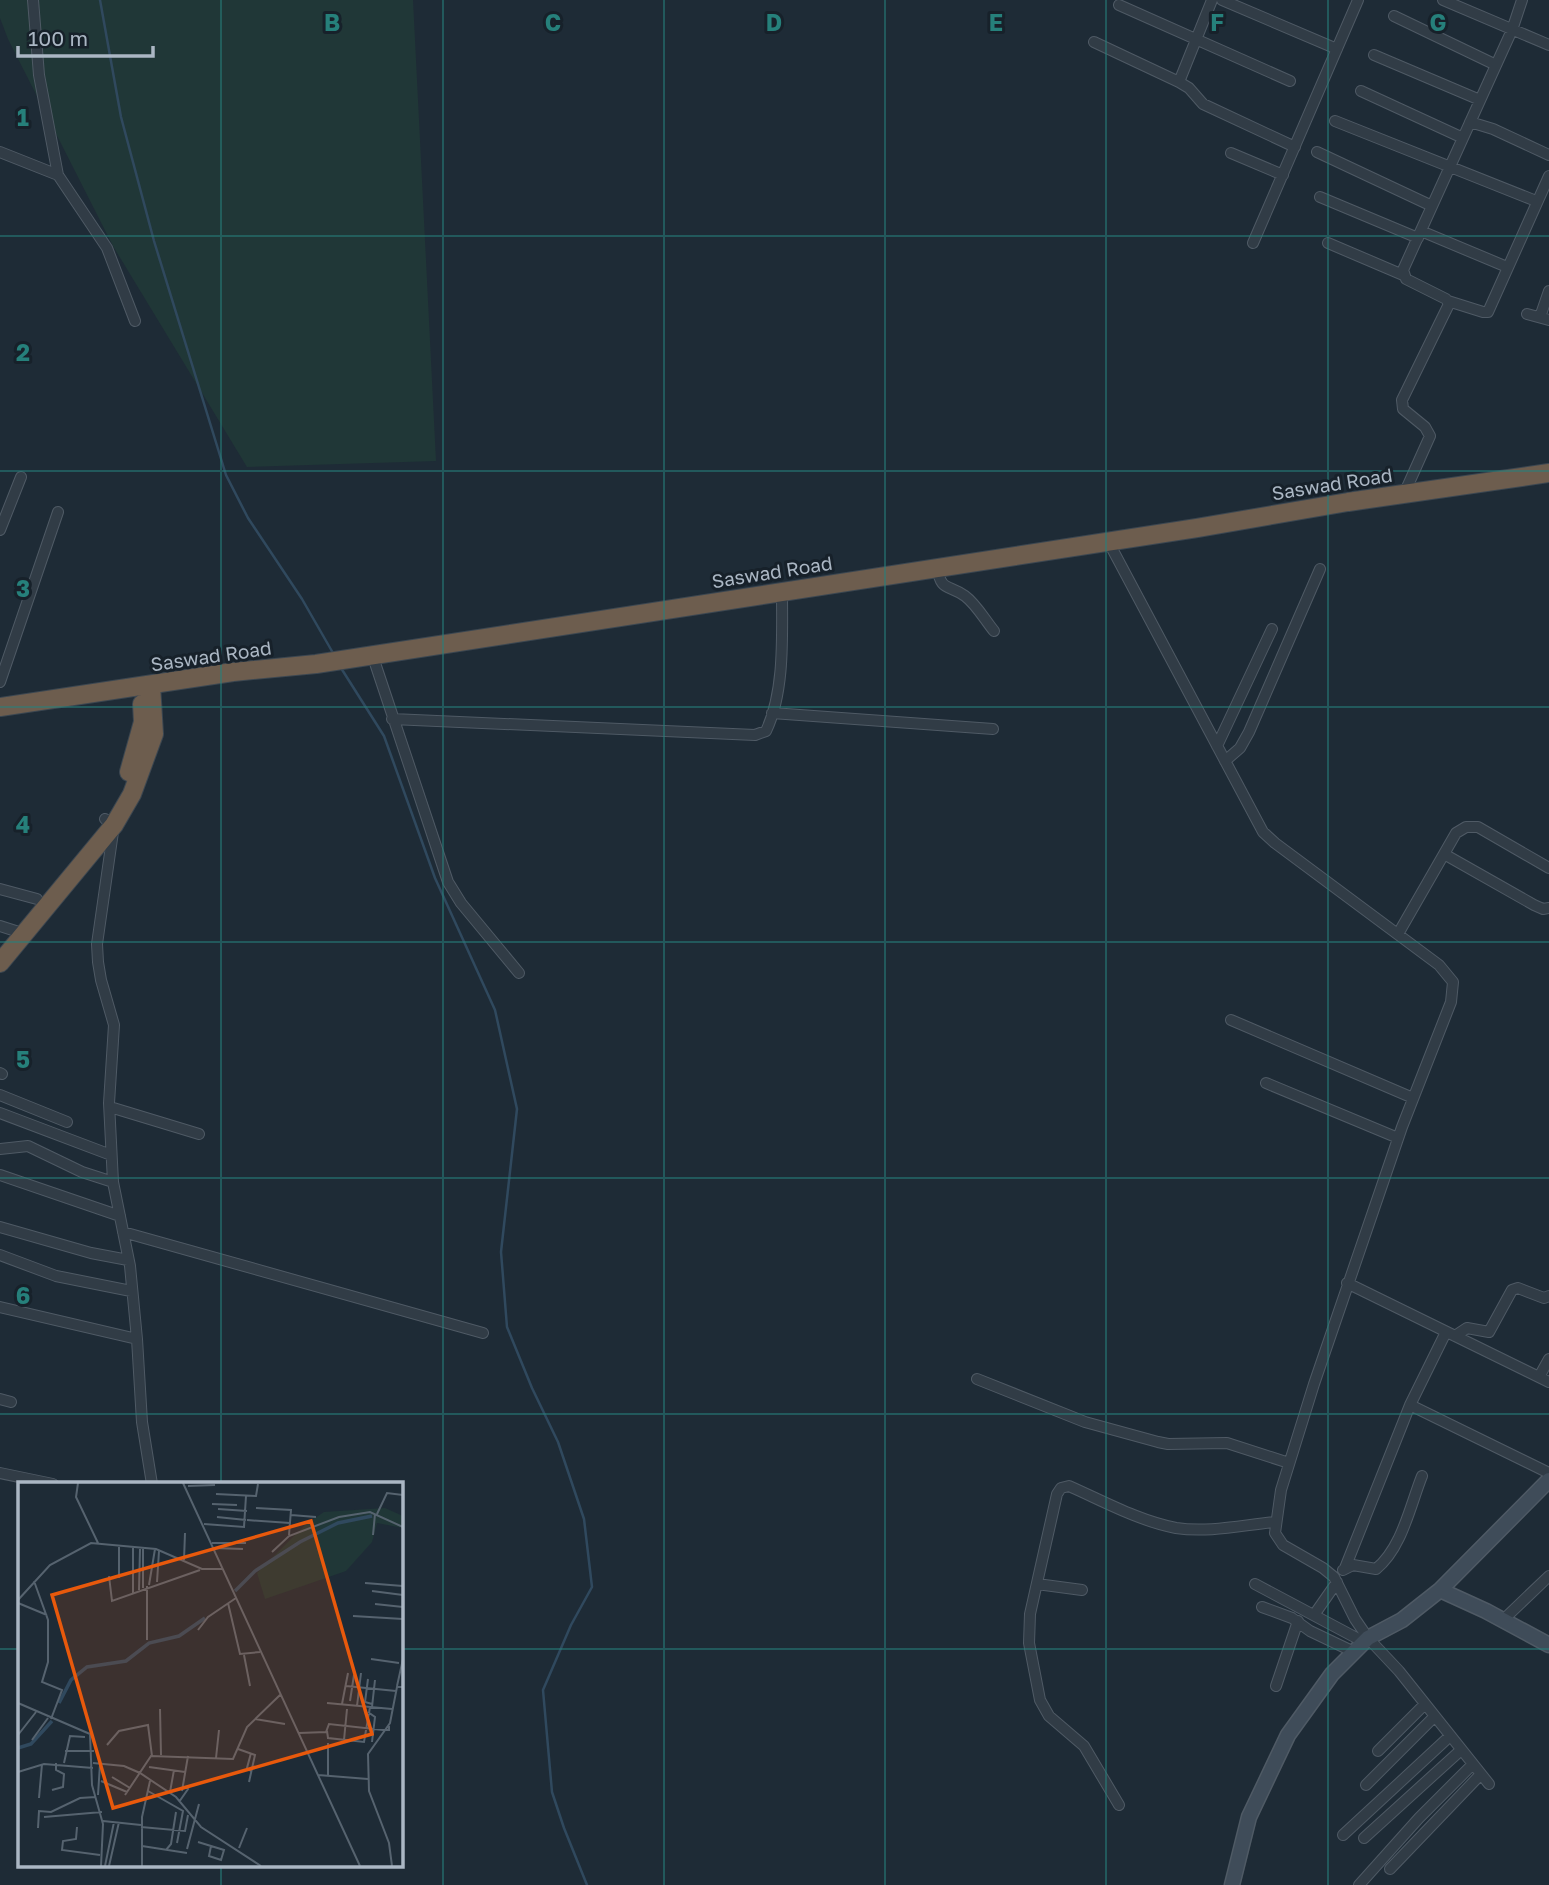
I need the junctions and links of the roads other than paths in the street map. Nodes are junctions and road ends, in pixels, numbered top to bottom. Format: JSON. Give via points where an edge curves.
{"nodes":[{"id":1,"x":33,"y":0,"type":"edge"},
{"id":2,"x":1212,"y":0,"type":"edge"},
{"id":3,"x":1222,"y":0,"type":"edge"},
{"id":4,"x":1358,"y":0,"type":"edge"},
{"id":5,"x":1443,"y":0,"type":"edge"},
{"id":6,"x":1522,"y":0,"type":"edge"},
{"id":7,"x":1119,"y":5,"type":"dead end"},
{"id":8,"x":1394,"y":16,"type":"dead end"},
{"id":9,"x":1512,"y":30,"type":"junction"},
{"id":10,"x":1196,"y":40,"type":"junction"},
{"id":11,"x":1094,"y":42,"type":"dead end"},
{"id":12,"x":1549,"y":45,"type":"edge"},
{"id":13,"x":1337,"y":49,"type":"junction"},
{"id":14,"x":1374,"y":55,"type":"dead end"},
{"id":15,"x":1496,"y":65,"type":"junction"},
{"id":16,"x":1290,"y":81,"type":"dead end"},
{"id":17,"x":1179,"y":82,"type":"junction"},
{"id":18,"x":1361,"y":90,"type":"dead end"},
{"id":19,"x":1480,"y":100,"type":"junction"},
{"id":20,"x":1335,"y":121,"type":"dead end"},
{"id":21,"x":1471,"y":122,"type":"junction"},
{"id":22,"x":1463,"y":138,"type":"junction"},
{"id":23,"x":1295,"y":147,"type":"junction"},
{"id":24,"x":0,"y":152,"type":"edge"},
{"id":25,"x":1317,"y":152,"type":"dead end"},
{"id":26,"x":1231,"y":153,"type":"dead end"},
{"id":27,"x":1549,"y":155,"type":"edge"},
{"id":28,"x":1451,"y":166,"type":"junction"},
{"id":29,"x":1283,"y":175,"type":"junction"},
{"id":30,"x":58,"y":176,"type":"junction"},
{"id":31,"x":1549,"y":176,"type":"edge"},
{"id":32,"x":1320,"y":197,"type":"dead end"},
{"id":33,"x":1536,"y":201,"type":"junction"},
{"id":34,"x":1432,"y":205,"type":"junction"},
{"id":35,"x":1419,"y":234,"type":"junction"},
{"id":36,"x":1253,"y":243,"type":"dead end"},
{"id":37,"x":1328,"y":243,"type":"dead end"},
{"id":38,"x":1507,"y":267,"type":"junction"},
{"id":39,"x":1403,"y":275,"type":"junction"},
{"id":40,"x":1549,"y":291,"type":"edge"},
{"id":41,"x":1448,"y":301,"type":"junction"},
{"id":42,"x":1527,"y":314,"type":"dead end"},
{"id":43,"x":1544,"y":318,"type":"edge"},
{"id":44,"x":135,"y":321,"type":"dead end"},
{"id":45,"x":1549,"y":473,"type":"edge"},
{"id":46,"x":20,"y":477,"type":"dead end"},
{"id":47,"x":1404,"y":495,"type":"junction"},
{"id":48,"x":5,"y":503,"type":"edge"},
{"id":49,"x":58,"y":512,"type":"dead end"},
{"id":50,"x":0,"y":530,"type":"edge"},
{"id":51,"x":1107,"y":541,"type":"junction"},
{"id":52,"x":937,"y":567,"type":"junction"},
{"id":53,"x":1320,"y":569,"type":"dead end"},
{"id":54,"x":782,"y":591,"type":"junction"},
{"id":55,"x":1272,"y":629,"type":"dead end"},
{"id":56,"x":994,"y":631,"type":"dead end"},
{"id":57,"x":372,"y":654,"type":"junction"},
{"id":58,"x":0,"y":682,"type":"edge"},
{"id":59,"x":146,"y":686,"type":"junction"},
{"id":60,"x":0,"y":707,"type":"edge"},
{"id":61,"x":772,"y":713,"type":"junction"},
{"id":62,"x":392,"y":719,"type":"junction"},
{"id":63,"x":993,"y":729,"type":"dead end"},
{"id":64,"x":1217,"y":746,"type":"junction"},
{"id":65,"x":1225,"y":761,"type":"junction"},
{"id":66,"x":110,"y":822,"type":"junction"},
{"id":67,"x":1444,"y":854,"type":"junction"},
{"id":68,"x":1549,"y":868,"type":"edge"},
{"id":69,"x":0,"y":889,"type":"edge"},
{"id":70,"x":37,"y":900,"type":"junction"},
{"id":71,"x":1549,"y":908,"type":"edge"},
{"id":72,"x":12,"y":930,"type":"edge"},
{"id":73,"x":1398,"y":934,"type":"junction"},
{"id":74,"x":0,"y":946,"type":"edge"},
{"id":75,"x":0,"y":963,"type":"edge"},
{"id":76,"x":519,"y":972,"type":"dead end"},
{"id":77,"x":1231,"y":1020,"type":"dead end"},
{"id":78,"x":1266,"y":1083,"type":"dead end"},
{"id":79,"x":0,"y":1095,"type":"edge"},
{"id":80,"x":1413,"y":1098,"type":"junction"},
{"id":81,"x":110,"y":1107,"type":"junction"},
{"id":82,"x":0,"y":1113,"type":"edge"},
{"id":83,"x":67,"y":1122,"type":"dead end"},
{"id":84,"x":199,"y":1134,"type":"dead end"},
{"id":85,"x":1398,"y":1138,"type":"junction"},
{"id":86,"x":0,"y":1149,"type":"edge"},
{"id":87,"x":111,"y":1155,"type":"junction"},
{"id":88,"x":0,"y":1175,"type":"edge"},
{"id":89,"x":113,"y":1182,"type":"junction"},
{"id":90,"x":120,"y":1216,"type":"junction"},
{"id":91,"x":0,"y":1227,"type":"edge"},
{"id":92,"x":122,"y":1231,"type":"junction"},
{"id":93,"x":0,"y":1255,"type":"edge"},
{"id":94,"x":128,"y":1260,"type":"junction"},
{"id":95,"x":1347,"y":1283,"type":"junction"},
{"id":96,"x":131,"y":1291,"type":"junction"},
{"id":97,"x":1549,"y":1296,"type":"edge"},
{"id":98,"x":0,"y":1307,"type":"edge"},
{"id":99,"x":483,"y":1333,"type":"dead end"},
{"id":100,"x":1451,"y":1334,"type":"junction"},
{"id":101,"x":137,"y":1339,"type":"junction"},
{"id":102,"x":1549,"y":1359,"type":"edge"},
{"id":103,"x":977,"y":1379,"type":"dead end"},
{"id":104,"x":1544,"y":1380,"type":"edge"},
{"id":105,"x":0,"y":1399,"type":"edge"},
{"id":106,"x":11,"y":1402,"type":"dead end"},
{"id":107,"x":1410,"y":1405,"type":"junction"},
{"id":108,"x":1289,"y":1463,"type":"junction"},
{"id":109,"x":0,"y":1473,"type":"edge"},
{"id":110,"x":1549,"y":1473,"type":"edge"},
{"id":111,"x":1422,"y":1476,"type":"dead end"},
{"id":112,"x":1549,"y":1480,"type":"edge"},
{"id":113,"x":43,"y":1482,"type":"edge"},
{"id":114,"x":152,"y":1482,"type":"edge"},
{"id":115,"x":1275,"y":1522,"type":"junction"},
{"id":116,"x":1345,"y":1568,"type":"junction"},
{"id":117,"x":1549,"y":1576,"type":"edge"},
{"id":118,"x":1336,"y":1580,"type":"junction"},
{"id":119,"x":1037,"y":1584,"type":"junction"},
{"id":120,"x":1255,"y":1584,"type":"dead end"},
{"id":121,"x":1082,"y":1590,"type":"dead end"},
{"id":122,"x":1440,"y":1590,"type":"junction"},
{"id":123,"x":1262,"y":1607,"type":"dead end"},
{"id":124,"x":1314,"y":1615,"type":"junction"},
{"id":125,"x":1503,"y":1620,"type":"junction"},
{"id":126,"x":1298,"y":1621,"type":"junction"},
{"id":127,"x":1362,"y":1644,"type":"junction"},
{"id":128,"x":1549,"y":1645,"type":"edge"},
{"id":129,"x":1276,"y":1686,"type":"dead end"},
{"id":130,"x":1424,"y":1705,"type":"junction"},
{"id":131,"x":1434,"y":1717,"type":"junction"},
{"id":132,"x":1450,"y":1736,"type":"junction"},
{"id":133,"x":1461,"y":1750,"type":"junction"},
{"id":134,"x":1378,"y":1751,"type":"dead end"},
{"id":135,"x":1473,"y":1764,"type":"junction"},
{"id":136,"x":1482,"y":1774,"type":"junction"},
{"id":137,"x":1489,"y":1784,"type":"dead end"},
{"id":138,"x":1366,"y":1785,"type":"dead end"},
{"id":139,"x":1119,"y":1805,"type":"dead end"},
{"id":140,"x":1343,"y":1835,"type":"dead end"},
{"id":141,"x":1364,"y":1838,"type":"dead end"},
{"id":142,"x":1390,"y":1869,"type":"dead end"},
{"id":143,"x":1232,"y":1885,"type":"edge"},
{"id":144,"x":1359,"y":1885,"type":"edge"}],
"edges":[{"from":1,"to":30,"type":"street","via":[[39,75]]},
{"from":2,"to":10,"type":"street"},
{"from":3,"to":13,"type":"street"},
{"from":4,"to":13,"type":"street"},
{"from":5,"to":9,"type":"street"},
{"from":6,"to":9,"type":"street"},
{"from":7,"to":10,"type":"street"},
{"from":8,"to":15,"type":"street"},
{"from":9,"to":12,"type":"street"},
{"from":9,"to":15,"type":"street"},
{"from":10,"to":16,"type":"street"},
{"from":10,"to":17,"type":"street"},
{"from":11,"to":17,"type":"street"},
{"from":13,"to":23,"type":"street"},
{"from":14,"to":19,"type":"street"},
{"from":15,"to":19,"type":"street"},
{"from":17,"to":23,"type":"street","via":[[1203,104]]},
{"from":18,"to":22,"type":"street"},
{"from":19,"to":21,"type":"street"},
{"from":20,"to":28,"type":"street"},
{"from":21,"to":22,"type":"street"},
{"from":21,"to":27,"type":"street"},
{"from":22,"to":28,"type":"street"},
{"from":23,"to":29,"type":"street"},
{"from":24,"to":30,"type":"street"},
{"from":25,"to":34,"type":"street"},
{"from":26,"to":29,"type":"street"},
{"from":28,"to":33,"type":"street"},
{"from":28,"to":34,"type":"street"},
{"from":29,"to":36,"type":"street"},
{"from":30,"to":44,"type":"street","via":[[107,248]]},
{"from":31,"to":33,"type":"street"},
{"from":32,"to":35,"type":"street"},
{"from":33,"to":38,"type":"street"},
{"from":34,"to":35,"type":"street"},
{"from":35,"to":38,"type":"street"},
{"from":35,"to":39,"type":"street"},
{"from":37,"to":39,"type":"street"},
{"from":38,"to":41,"type":"street","via":[[1488,312]]},
{"from":39,"to":41,"type":"street"},
{"from":40,"to":43,"type":"street"},
{"from":41,"to":47,"type":"street","via":[[1402,400],[1403,409],[1430,436]]},
{"from":42,"to":43,"type":"street"},
{"from":45,"to":47,"type":"highway","name":"Saswad Road"},
{"from":46,"to":48,"type":"street"},
{"from":47,"to":51,"type":"highway","name":"Saswad Road"},
{"from":48,"to":50,"type":"street"},
{"from":49,"to":58,"type":"street"},
{"from":51,"to":52,"type":"highway","name":"Saswad Road"},
{"from":51,"to":64,"type":"street"},
{"from":52,"to":54,"type":"highway","name":"Saswad Road"},
{"from":52,"to":56,"type":"street","via":[[943,586],[966,597]]},
{"from":53,"to":65,"type":"street","via":[[1249,732]]},
{"from":54,"to":57,"type":"highway","name":"Saswad Road"},
{"from":54,"to":61,"type":"street","via":[[782,646]]},
{"from":55,"to":64,"type":"street"},
{"from":57,"to":59,"type":"highway","name":"Saswad Road"},
{"from":57,"to":62,"type":"street"},
{"from":59,"to":60,"type":"highway","name":"Saswad Road"},
{"from":59,"to":66,"type":"highway","via":[[154,734],[132,794]]},
{"from":61,"to":62,"type":"street","via":[[765,731],[755,735]]},
{"from":61,"to":63,"type":"street"},
{"from":62,"to":76,"type":"street","via":[[448,882]]},
{"from":64,"to":65,"type":"street"},
{"from":65,"to":73,"type":"street","via":[[1263,832]]},
{"from":66,"to":70,"type":"highway"},
{"from":66,"to":72,"type":"highway","via":[[48,903]]},
{"from":66,"to":81,"type":"street","via":[[97,944],[115,1035]]},
{"from":67,"to":68,"type":"street","via":[[1456,833],[1478,827]]},
{"from":67,"to":71,"type":"street","via":[[1534,905]]},
{"from":67,"to":73,"type":"street"},
{"from":69,"to":70,"type":"street"},
{"from":70,"to":72,"type":"highway"},
{"from":72,"to":74,"type":"highway"},
{"from":72,"to":75,"type":"highway"},
{"from":73,"to":80,"type":"street","via":[[1439,965],[1453,982],[1451,1002]]},
{"from":77,"to":80,"type":"street"},
{"from":78,"to":85,"type":"street"},
{"from":79,"to":83,"type":"street"},
{"from":80,"to":85,"type":"street"},
{"from":81,"to":84,"type":"street"},
{"from":81,"to":87,"type":"street"},
{"from":82,"to":87,"type":"street"},
{"from":85,"to":95,"type":"street"},
{"from":86,"to":89,"type":"street","via":[[28,1146]]},
{"from":87,"to":89,"type":"street"},
{"from":88,"to":90,"type":"street"},
{"from":89,"to":90,"type":"street"},
{"from":90,"to":92,"type":"street"},
{"from":91,"to":94,"type":"street"},
{"from":92,"to":94,"type":"street"},
{"from":92,"to":99,"type":"street"},
{"from":93,"to":96,"type":"street","via":[[57,1276]]},
{"from":94,"to":96,"type":"street"},
{"from":95,"to":100,"type":"street"},
{"from":95,"to":108,"type":"street"},
{"from":96,"to":101,"type":"street"},
{"from":97,"to":100,"type":"street","via":[[1512,1290],[1489,1332],[1467,1328]]},
{"from":98,"to":101,"type":"street"},
{"from":100,"to":104,"type":"street"},
{"from":100,"to":107,"type":"street"},
{"from":101,"to":114,"type":"street","via":[[142,1422]]},
{"from":102,"to":104,"type":"street"},
{"from":103,"to":108,"type":"street","via":[[1085,1422],[1158,1442],[1227,1443]]},
{"from":105,"to":106,"type":"street"},
{"from":107,"to":110,"type":"street"},
{"from":107,"to":116,"type":"street"},
{"from":108,"to":115,"type":"street"},
{"from":109,"to":113,"type":"street"},
{"from":111,"to":116,"type":"street","via":[[1395,1545],[1381,1565],[1376,1569]]},
{"from":112,"to":122,"type":"street"},
{"from":115,"to":118,"type":"street","via":[[1275,1533],[1283,1545]]},
{"from":115,"to":119,"type":"street","via":[[1177,1528],[1069,1486],[1061,1488]]},
{"from":116,"to":118,"type":"street"},
{"from":117,"to":125,"type":"street"},
{"from":118,"to":124,"type":"street"},
{"from":118,"to":127,"type":"street"},
{"from":119,"to":121,"type":"street"},
{"from":119,"to":139,"type":"street","via":[[1029,1643],[1040,1700],[1049,1716],[1084,1746]]},
{"from":120,"to":124,"type":"street"},
{"from":122,"to":125,"type":"street"},
{"from":122,"to":127,"type":"street"},
{"from":123,"to":126,"type":"street"},
{"from":124,"to":127,"type":"street"},
{"from":125,"to":128,"type":"street"},
{"from":126,"to":127,"type":"street","via":[[1310,1631]]},
{"from":126,"to":129,"type":"street"},
{"from":127,"to":130,"type":"street","via":[[1399,1671]]},
{"from":127,"to":143,"type":"street","via":[[1332,1674],[1288,1735],[1249,1817]]},
{"from":130,"to":131,"type":"street"},
{"from":130,"to":134,"type":"street"},
{"from":131,"to":132,"type":"street"},
{"from":131,"to":138,"type":"street"},
{"from":132,"to":133,"type":"street"},
{"from":132,"to":140,"type":"street"},
{"from":133,"to":135,"type":"street"},
{"from":133,"to":141,"type":"street"},
{"from":135,"to":136,"type":"street"},
{"from":135,"to":144,"type":"street"},
{"from":136,"to":137,"type":"street"},
{"from":136,"to":142,"type":"street"}]}
